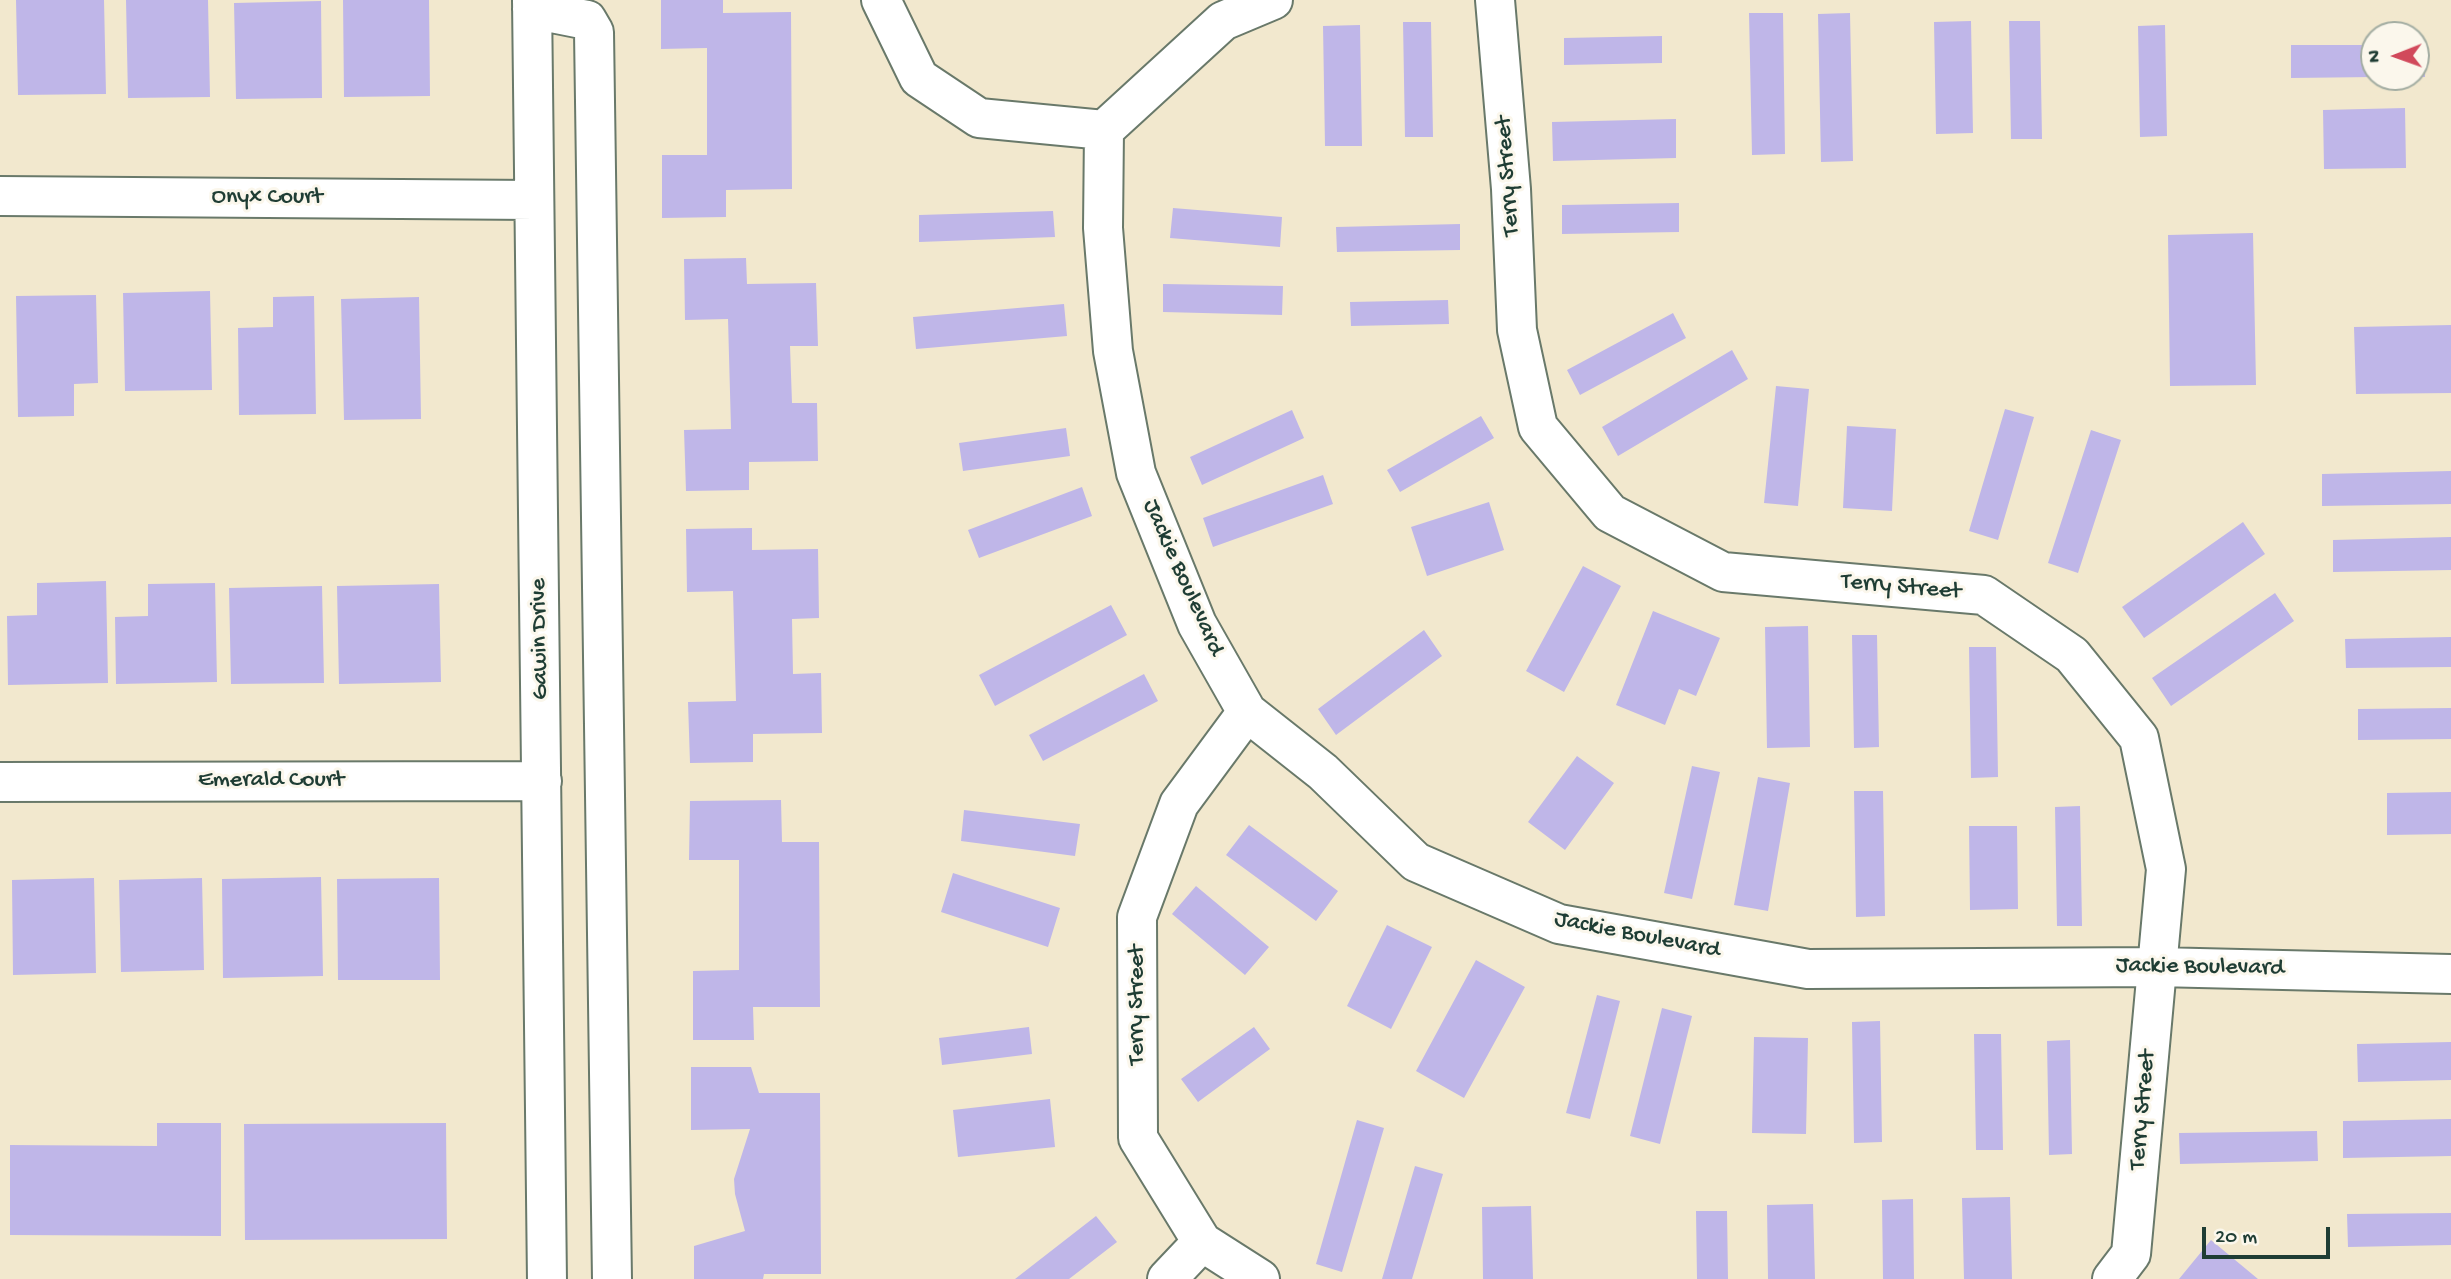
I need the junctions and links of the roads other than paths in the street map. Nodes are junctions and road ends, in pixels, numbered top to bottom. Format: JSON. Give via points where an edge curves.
{"nodes":[{"id":1,"x":881,"y":0,"type":"edge"},
{"id":2,"x":1273,"y":0,"type":"edge"},
{"id":3,"x":1495,"y":0,"type":"edge"},
{"id":4,"x":532,"y":4,"type":"edge"},
{"id":5,"x":1104,"y":130,"type":"junction"},
{"id":6,"x":0,"y":196,"type":"edge"},
{"id":7,"x":534,"y":200,"type":"junction"},
{"id":8,"x":597,"y":270,"type":"junction"},
{"id":9,"x":536,"y":271,"type":"junction"},
{"id":10,"x":600,"y":514,"type":"junction"},
{"id":11,"x":539,"y":515,"type":"junction"},
{"id":12,"x":1247,"y":712,"type":"junction"},
{"id":13,"x":0,"y":782,"type":"edge"},
{"id":14,"x":542,"y":789,"type":"junction"},
{"id":15,"x":604,"y":797,"type":"junction"},
{"id":16,"x":2157,"y":967,"type":"junction"},
{"id":17,"x":2451,"y":974,"type":"edge"},
{"id":18,"x":608,"y":1068,"type":"junction"},
{"id":19,"x":546,"y":1070,"type":"junction"},
{"id":20,"x":1202,"y":1242,"type":"junction"},
{"id":21,"x":547,"y":1279,"type":"edge"},
{"id":22,"x":612,"y":1279,"type":"edge"},
{"id":23,"x":1167,"y":1279,"type":"edge"},
{"id":24,"x":1260,"y":1279,"type":"edge"},
{"id":25,"x":2112,"y":1279,"type":"edge"}],
"edges":[{"from":1,"to":5,"type":"street","via":[[919,78],[979,118]]},
{"from":2,"to":5,"type":"street","via":[[1223,21]]},
{"from":3,"to":16,"type":"street","name":"Terry Street","via":[[1517,330],[1538,427],[1610,513],[1723,572],[1984,596],[2072,655],[2139,737],[2166,869]]},
{"from":4,"to":7,"type":"street","name":"Gawin Drive"},
{"from":4,"to":8,"type":"street","via":[[587,20],[594,32]]},
{"from":5,"to":12,"type":"street","name":"Jackie Boulevard","via":[[1103,228],[1113,351],[1136,473],[1197,624]]},
{"from":6,"to":7,"type":"street","name":"Onyx Court"},
{"from":7,"to":9,"type":"street","name":"Gawin Drive"},
{"from":8,"to":9,"type":"street"},
{"from":8,"to":10,"type":"street"},
{"from":9,"to":11,"type":"street","name":"Gawin Drive"},
{"from":10,"to":11,"type":"street"},
{"from":10,"to":15,"type":"street"},
{"from":11,"to":14,"type":"street","name":"Gawin Drive"},
{"from":12,"to":16,"type":"street","name":"Jackie Boulevard","via":[[1323,772],[1416,862],[1559,924],[1808,969]]},
{"from":12,"to":20,"type":"street","name":"Terry Street","via":[[1180,804],[1137,917],[1138,1138]]},
{"from":13,"to":14,"type":"street","name":"Emerald Court"},
{"from":14,"to":15,"type":"street","name":"Emerald Court"},
{"from":14,"to":19,"type":"street","name":"Gawin Drive"},
{"from":15,"to":18,"type":"street"},
{"from":16,"to":17,"type":"street","name":"Jackie Boulevard"},
{"from":16,"to":25,"type":"street","name":"Terry Street","via":[[2131,1254]]},
{"from":18,"to":19,"type":"street"},
{"from":18,"to":22,"type":"street"},
{"from":19,"to":21,"type":"street","name":"Gawin Drive"},
{"from":20,"to":23,"type":"street"},
{"from":20,"to":24,"type":"street","name":"Terry Street"}]}
